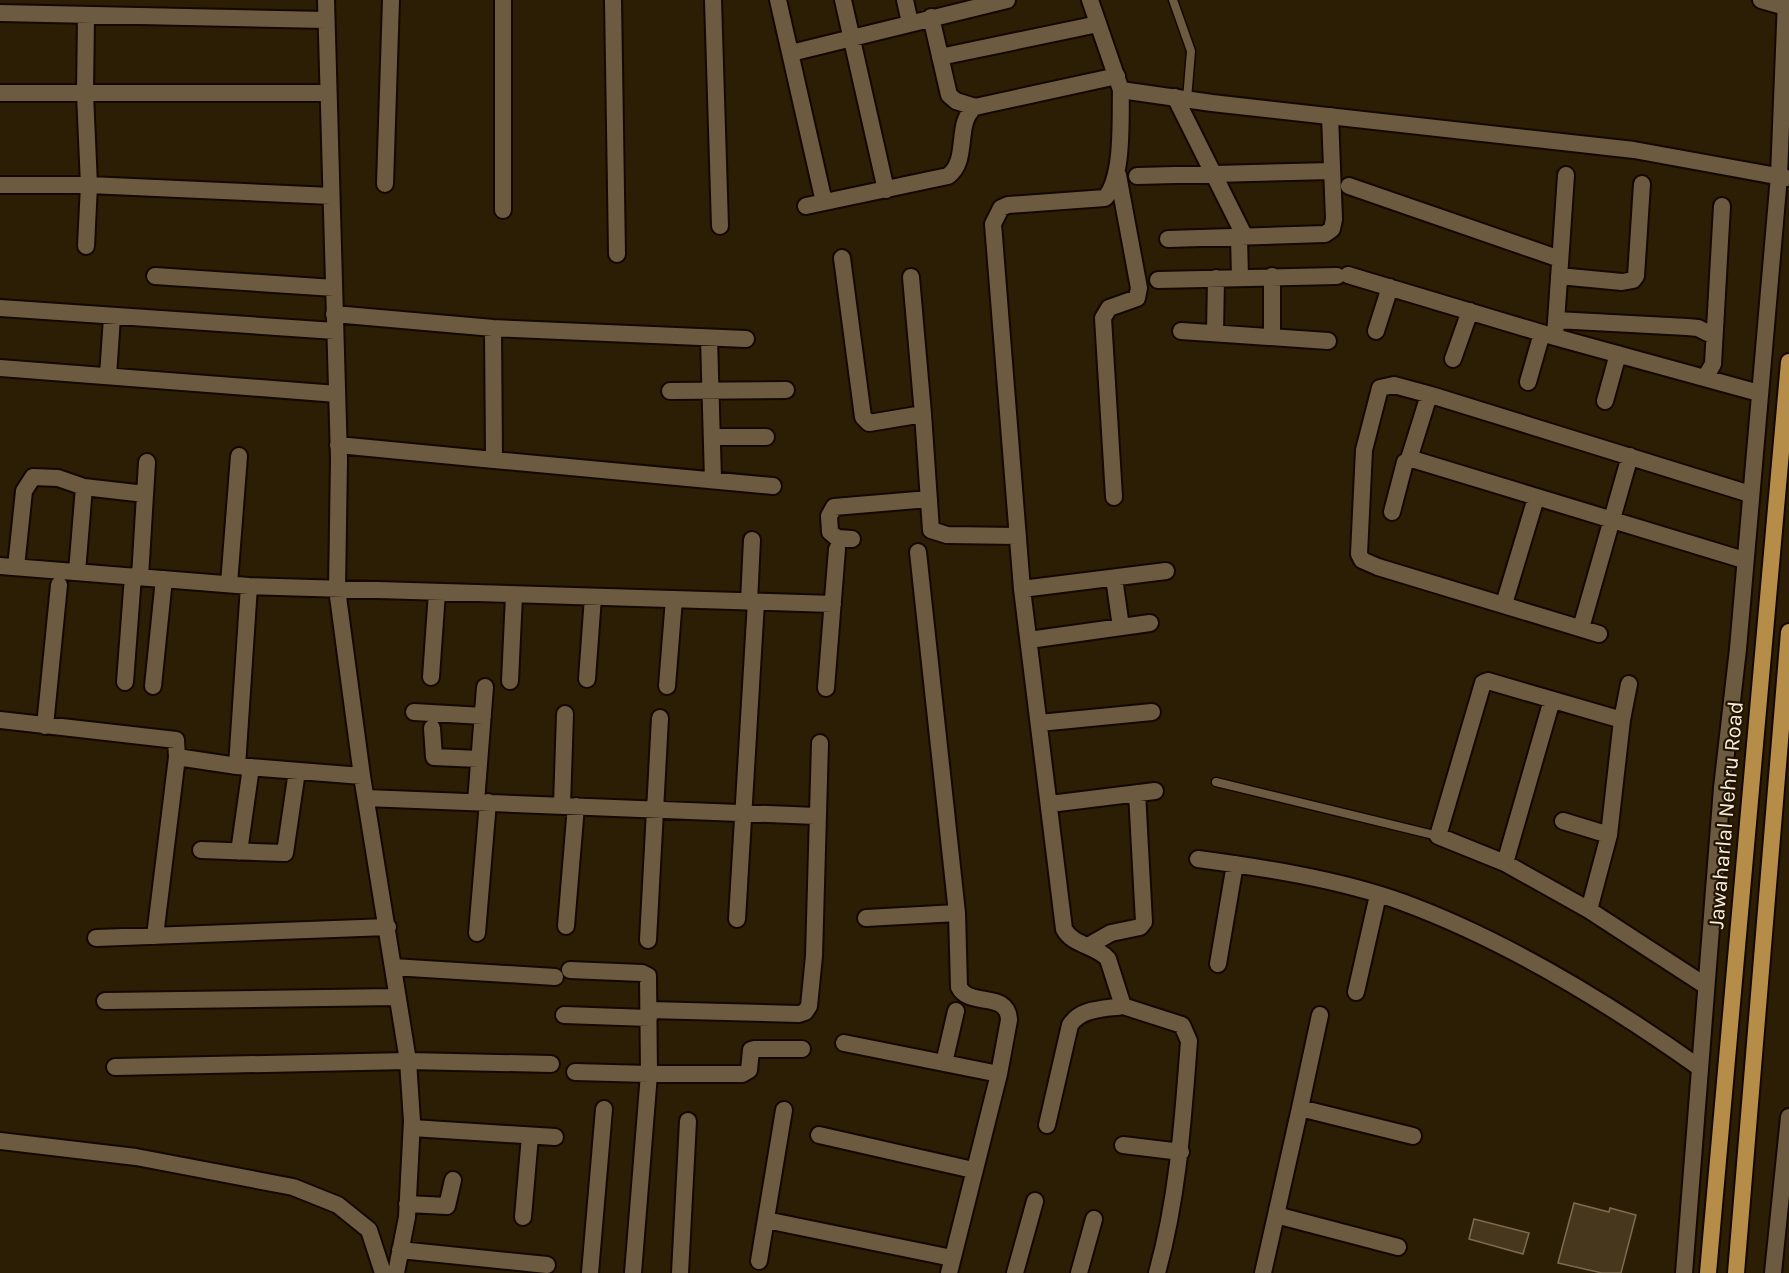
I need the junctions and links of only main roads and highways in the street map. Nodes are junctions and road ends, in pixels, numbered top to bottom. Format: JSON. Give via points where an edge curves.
{"nodes":[{"id":1,"x":1789,"y":362,"type":"edge"},
{"id":2,"x":1789,"y":632,"type":"edge"},
{"id":3,"x":1708,"y":1273,"type":"edge"},
{"id":4,"x":1736,"y":1273,"type":"edge"}],
"edges":[{"from":1,"to":3,"type":"main road","name":"Jawaharlal Nehru Road"},
{"from":2,"to":4,"type":"main road"}]}
